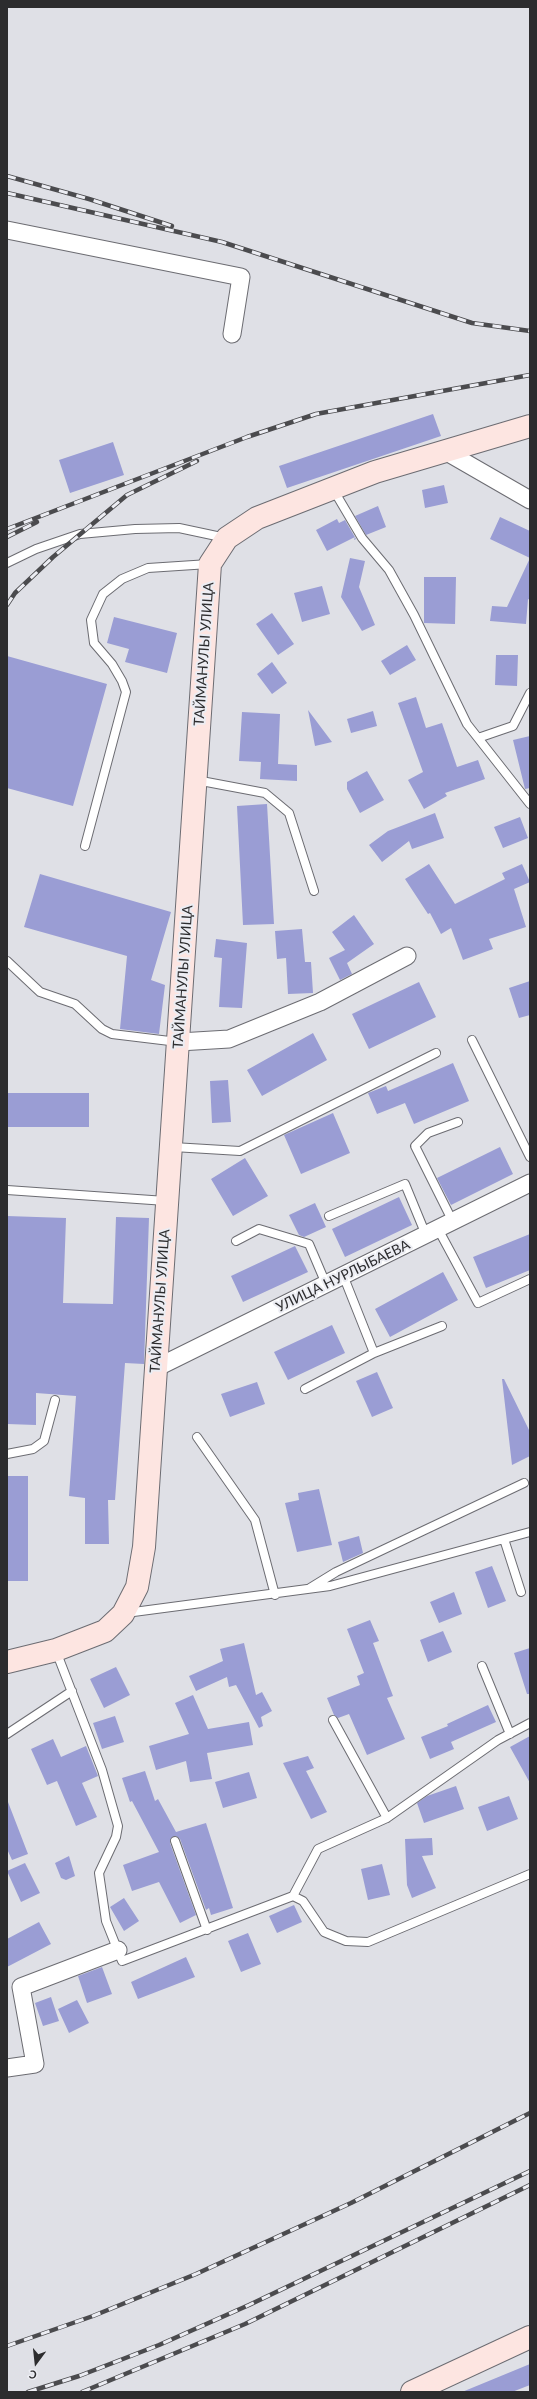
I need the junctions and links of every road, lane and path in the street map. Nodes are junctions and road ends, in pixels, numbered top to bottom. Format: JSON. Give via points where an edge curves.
{"nodes":[{"id":1,"x":7,"y":230,"type":"edge"},
{"id":2,"x":232,"y":334,"type":"dead end"},
{"id":3,"x":530,"y":426,"type":"edge"},
{"id":4,"x":445,"y":451,"type":"junction"},
{"id":5,"x":333,"y":489,"type":"junction"},
{"id":6,"x":530,"y":500,"type":"edge"},
{"id":7,"x":227,"y":538,"type":"junction"},
{"id":8,"x":7,"y":563,"type":"edge"},
{"id":9,"x":210,"y":564,"type":"junction"},
{"id":10,"x":530,"y":693,"type":"edge"},
{"id":11,"x":478,"y":738,"type":"junction"},
{"id":12,"x":195,"y":780,"type":"junction"},
{"id":13,"x":530,"y":804,"type":"edge"},
{"id":14,"x":85,"y":846,"type":"dead end"},
{"id":15,"x":314,"y":891,"type":"dead end"},
{"id":16,"x":407,"y":956,"type":"dead end"},
{"id":17,"x":7,"y":961,"type":"edge"},
{"id":18,"x":472,"y":1040,"type":"dead end"},
{"id":19,"x":179,"y":1042,"type":"junction"},
{"id":20,"x":436,"y":1053,"type":"dead end"},
{"id":21,"x":458,"y":1122,"type":"dead end"},
{"id":22,"x":172,"y":1147,"type":"junction"},
{"id":23,"x":530,"y":1157,"type":"edge"},
{"id":24,"x":530,"y":1183,"type":"edge"},
{"id":25,"x":7,"y":1190,"type":"edge"},
{"id":26,"x":167,"y":1201,"type":"junction"},
{"id":27,"x":329,"y":1216,"type":"dead end"},
{"id":28,"x":439,"y":1228,"type":"junction"},
{"id":29,"x":236,"y":1241,"type":"dead end"},
{"id":30,"x":343,"y":1276,"type":"junction"},
{"id":31,"x":530,"y":1279,"type":"edge"},
{"id":32,"x":326,"y":1284,"type":"junction"},
{"id":33,"x":442,"y":1326,"type":"dead end"},
{"id":34,"x":374,"y":1353,"type":"junction"},
{"id":35,"x":156,"y":1368,"type":"junction"},
{"id":36,"x":305,"y":1389,"type":"dead end"},
{"id":37,"x":55,"y":1400,"type":"dead end"},
{"id":38,"x":197,"y":1438,"type":"dead end"},
{"id":39,"x":7,"y":1454,"type":"edge"},
{"id":40,"x":524,"y":1484,"type":"dead end"},
{"id":41,"x":530,"y":1532,"type":"edge"},
{"id":42,"x":504,"y":1539,"type":"junction"},
{"id":43,"x":306,"y":1590,"type":"junction"},
{"id":44,"x":521,"y":1592,"type":"dead end"},
{"id":45,"x":275,"y":1595,"type":"junction"},
{"id":46,"x":123,"y":1614,"type":"junction"},
{"id":47,"x":56,"y":1650,"type":"junction"},
{"id":48,"x":7,"y":1662,"type":"edge"},
{"id":49,"x":482,"y":1666,"type":"dead end"},
{"id":50,"x":72,"y":1691,"type":"junction"},
{"id":51,"x":333,"y":1720,"type":"dead end"},
{"id":52,"x":530,"y":1723,"type":"edge"},
{"id":53,"x":7,"y":1734,"type":"edge"},
{"id":54,"x":510,"y":1734,"type":"junction"},
{"id":55,"x":387,"y":1818,"type":"junction"},
{"id":56,"x":175,"y":1841,"type":"dead end"},
{"id":57,"x":530,"y":1874,"type":"edge"},
{"id":58,"x":293,"y":1896,"type":"junction"},
{"id":59,"x":207,"y":1930,"type":"junction"},
{"id":60,"x":118,"y":1950,"type":"junction"},
{"id":61,"x":7,"y":2068,"type":"edge"},
{"id":62,"x":530,"y":2337,"type":"edge"},
{"id":63,"x":412,"y":2392,"type":"edge"}],
"edges":[{"from":1,"to":2,"type":"street","via":[[241,277]]},
{"from":3,"to":4,"type":"street","name":"ТАЙМАНУЛЫ УЛИЦА"},
{"from":4,"to":5,"type":"street","name":"ТАЙМАНУЛЫ УЛИЦА","via":[[376,472]]},
{"from":4,"to":6,"type":"street"},
{"from":5,"to":7,"type":"street","name":"ТАЙМАНУЛЫ УЛИЦА","via":[[257,518]]},
{"from":5,"to":11,"type":"lane","via":[[362,538],[389,570],[467,724]]},
{"from":7,"to":8,"type":"lane","via":[[179,528],[80,534],[36,548]]},
{"from":7,"to":9,"type":"street","name":"ТАЙМАНУЛЫ УЛИЦА"},
{"from":9,"to":12,"type":"street","name":"ТАЙМАНУЛЫ УЛИЦА"},
{"from":9,"to":14,"type":"lane","via":[[148,568],[122,579],[103,594],[91,620],[94,643],[112,664],[126,692]]},
{"from":10,"to":11,"type":"lane","via":[[513,726]]},
{"from":11,"to":13,"type":"lane"},
{"from":12,"to":15,"type":"lane","via":[[265,793],[289,813]]},
{"from":12,"to":19,"type":"street","name":"ТАЙМАНУЛЫ УЛИЦА"},
{"from":16,"to":19,"type":"street","via":[[320,1002],[229,1039]]},
{"from":17,"to":19,"type":"lane","via":[[40,992],[75,1004],[102,1030],[112,1034]]},
{"from":18,"to":23,"type":"lane"},
{"from":19,"to":22,"type":"street","name":"ТАЙМАНУЛЫ УЛИЦА"},
{"from":20,"to":22,"type":"lane","via":[[240,1151]]},
{"from":21,"to":28,"type":"lane","via":[[428,1133],[415,1146]]},
{"from":22,"to":26,"type":"street","name":"ТАЙМАНУЛЫ УЛИЦА"},
{"from":24,"to":28,"type":"street","name":"УЛИЦА НУРЛЫБАЕВА"},
{"from":25,"to":26,"type":"lane"},
{"from":26,"to":35,"type":"street","name":"ТАЙМАНУЛЫ УЛИЦА"},
{"from":27,"to":28,"type":"lane","via":[[405,1184]]},
{"from":28,"to":30,"type":"street","name":"УЛИЦА НУРЛЫБАЕВА"},
{"from":28,"to":31,"type":"lane","via":[[478,1303]]},
{"from":29,"to":32,"type":"lane","via":[[259,1229],[309,1244]]},
{"from":30,"to":32,"type":"street","name":"УЛИЦА НУРЛЫБАЕВА"},
{"from":30,"to":34,"type":"lane"},
{"from":32,"to":35,"type":"street","name":"УЛИЦА НУРЛЫБАЕВА"},
{"from":33,"to":34,"type":"lane"},
{"from":34,"to":36,"type":"lane"},
{"from":35,"to":46,"type":"street","name":"ТАЙМАНУЛЫ УЛИЦА","via":[[144,1547],[137,1587]]},
{"from":37,"to":39,"type":"lane","via":[[44,1440],[33,1449]]},
{"from":38,"to":45,"type":"lane","via":[[255,1520]]},
{"from":40,"to":43,"type":"lane","via":[[336,1572]]},
{"from":41,"to":42,"type":"lane"},
{"from":42,"to":43,"type":"lane","via":[[330,1586]]},
{"from":42,"to":44,"type":"lane"},
{"from":43,"to":45,"type":"lane"},
{"from":45,"to":46,"type":"lane"},
{"from":46,"to":47,"type":"street","name":"ТАЙМАНУЛЫ УЛИЦА","via":[[105,1631]]},
{"from":47,"to":48,"type":"street","name":"ТАЙМАНУЛЫ УЛИЦА"},
{"from":47,"to":50,"type":"lane"},
{"from":49,"to":54,"type":"lane"},
{"from":50,"to":53,"type":"lane"},
{"from":50,"to":60,"type":"lane","via":[[102,1770],[118,1826],[116,1837],[99,1873],[106,1921]]},
{"from":51,"to":55,"type":"lane"},
{"from":52,"to":54,"type":"lane"},
{"from":54,"to":55,"type":"lane"},
{"from":55,"to":58,"type":"lane","via":[[318,1849]]},
{"from":56,"to":59,"type":"lane"},
{"from":57,"to":58,"type":"lane","via":[[368,1942],[346,1941],[324,1932],[303,1901]]},
{"from":58,"to":59,"type":"lane"},
{"from":59,"to":60,"type":"lane","via":[[122,1961]]},
{"from":60,"to":61,"type":"street","via":[[21,1987],[35,2064]]},
{"from":62,"to":63,"type":"street"}]}
